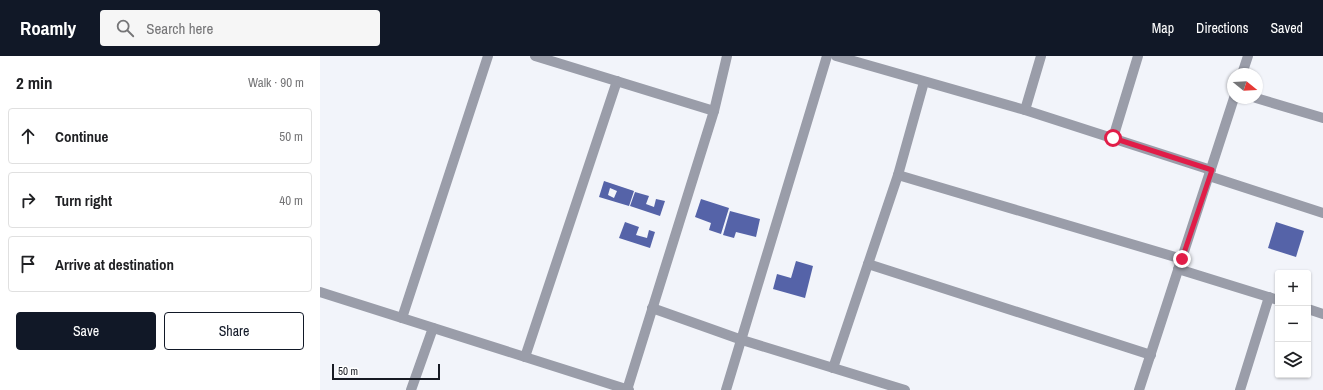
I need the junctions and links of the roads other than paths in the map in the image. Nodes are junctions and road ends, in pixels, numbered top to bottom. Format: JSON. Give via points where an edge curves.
{"nodes":[{"id":1,"x":488,"y":56,"type":"edge"},
{"id":2,"x":535,"y":56,"type":"edge"},
{"id":3,"x":727,"y":56,"type":"edge"},
{"id":4,"x":827,"y":56,"type":"edge"},
{"id":5,"x":836,"y":56,"type":"edge"},
{"id":6,"x":1041,"y":56,"type":"edge"},
{"id":7,"x":1138,"y":56,"type":"edge"},
{"id":8,"x":1248,"y":56,"type":"edge"},
{"id":9,"x":1244,"y":68,"type":"edge"},
{"id":10,"x":617,"y":81,"type":"junction"},
{"id":11,"x":924,"y":82,"type":"junction"},
{"id":12,"x":1263,"y":100,"type":"edge"},
{"id":13,"x":1232,"y":104,"type":"edge"},
{"id":14,"x":1025,"y":110,"type":"junction"},
{"id":15,"x":714,"y":111,"type":"junction"},
{"id":16,"x":1323,"y":118,"type":"edge"},
{"id":17,"x":1113,"y":138,"type":"junction"},
{"id":18,"x":1210,"y":173,"type":"junction"},
{"id":19,"x":898,"y":175,"type":"junction"},
{"id":20,"x":1323,"y":213,"type":"edge"},
{"id":21,"x":868,"y":264,"type":"junction"},
{"id":22,"x":1180,"y":264,"type":"junction"},
{"id":23,"x":320,"y":292,"type":"edge"},
{"id":24,"x":1273,"y":298,"type":"edge"},
{"id":25,"x":652,"y":308,"type":"junction"},
{"id":26,"x":1311,"y":310,"type":"edge"},
{"id":27,"x":1323,"y":314,"type":"edge"},
{"id":28,"x":402,"y":318,"type":"junction"},
{"id":29,"x":433,"y":328,"type":"junction"},
{"id":30,"x":742,"y":340,"type":"junction"},
{"id":31,"x":1150,"y":355,"type":"junction"},
{"id":32,"x":525,"y":357,"type":"junction"},
{"id":33,"x":833,"y":368,"type":"junction"},
{"id":34,"x":412,"y":390,"type":"edge"},
{"id":35,"x":628,"y":390,"type":"edge"},
{"id":36,"x":726,"y":390,"type":"edge"},
{"id":37,"x":905,"y":390,"type":"edge"},
{"id":38,"x":1139,"y":390,"type":"edge"},
{"id":39,"x":1240,"y":390,"type":"edge"}],
"edges":[{"from":1,"to":28,"type":"street"},
{"from":2,"to":10,"type":"street"},
{"from":3,"to":15,"type":"street"},
{"from":4,"to":30,"type":"street"},
{"from":5,"to":11,"type":"street"},
{"from":6,"to":14,"type":"street"},
{"from":7,"to":17,"type":"street"},
{"from":8,"to":9,"type":"street"},
{"from":10,"to":15,"type":"street"},
{"from":10,"to":32,"type":"street"},
{"from":11,"to":14,"type":"street"},
{"from":11,"to":19,"type":"street"},
{"from":12,"to":16,"type":"street"},
{"from":13,"to":18,"type":"street"},
{"from":14,"to":17,"type":"street"},
{"from":15,"to":25,"type":"street"},
{"from":17,"to":18,"type":"street"},
{"from":18,"to":20,"type":"street"},
{"from":18,"to":22,"type":"street"},
{"from":19,"to":21,"type":"street"},
{"from":19,"to":22,"type":"street"},
{"from":21,"to":31,"type":"street"},
{"from":21,"to":33,"type":"street"},
{"from":22,"to":24,"type":"street"},
{"from":22,"to":31,"type":"street"},
{"from":23,"to":28,"type":"street"},
{"from":24,"to":39,"type":"street"},
{"from":25,"to":30,"type":"street"},
{"from":25,"to":35,"type":"street"},
{"from":26,"to":27,"type":"street"},
{"from":28,"to":29,"type":"street"},
{"from":29,"to":32,"type":"street"},
{"from":29,"to":34,"type":"street"},
{"from":30,"to":33,"type":"street"},
{"from":30,"to":36,"type":"street"},
{"from":31,"to":38,"type":"street"},
{"from":32,"to":35,"type":"street"},
{"from":33,"to":37,"type":"street"}]}
